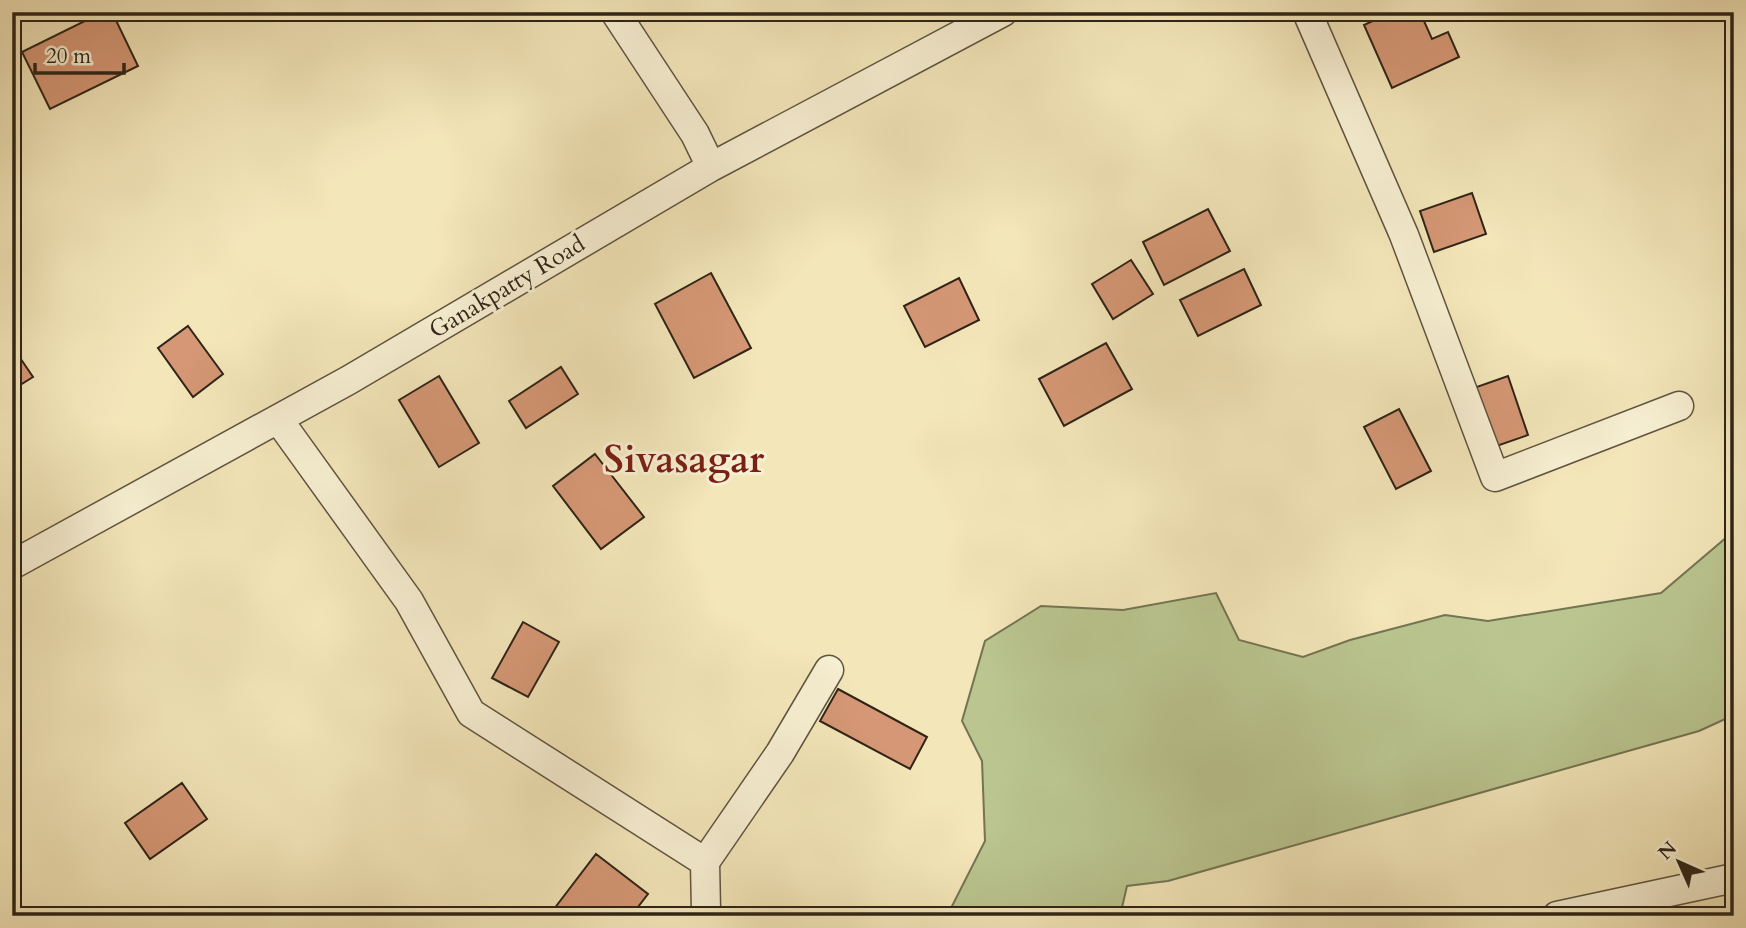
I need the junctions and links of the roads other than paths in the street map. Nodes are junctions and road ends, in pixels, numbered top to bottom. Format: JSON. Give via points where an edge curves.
{"nodes":[{"id":1,"x":614,"y":12,"type":"edge"},
{"id":2,"x":1003,"y":12,"type":"edge"},
{"id":3,"x":1307,"y":12,"type":"edge"},
{"id":4,"x":711,"y":167,"type":"junction"},
{"id":5,"x":1679,"y":406,"type":"dead end"},
{"id":6,"x":278,"y":419,"type":"junction"},
{"id":7,"x":12,"y":565,"type":"edge"},
{"id":8,"x":829,"y":670,"type":"dead end"},
{"id":9,"x":705,"y":862,"type":"junction"},
{"id":10,"x":1734,"y":878,"type":"edge"},
{"id":11,"x":702,"y":916,"type":"edge"},
{"id":12,"x":1557,"y":916,"type":"edge"}],
"edges":[{"from":1,"to":4,"type":"street","via":[[695,134]]},
{"from":2,"to":4,"type":"street","name":"Ganakpatty Road"},
{"from":3,"to":5,"type":"street","via":[[1404,235],[1495,477]]},
{"from":4,"to":6,"type":"street","name":"Ganakpatty Road"},
{"from":6,"to":7,"type":"street","name":"Ganakpatty Road"},
{"from":6,"to":9,"type":"street","via":[[409,601],[471,713]]},
{"from":8,"to":9,"type":"street","via":[[780,753]]},
{"from":9,"to":11,"type":"street","via":[[706,911]]},
{"from":10,"to":12,"type":"street"}]}
